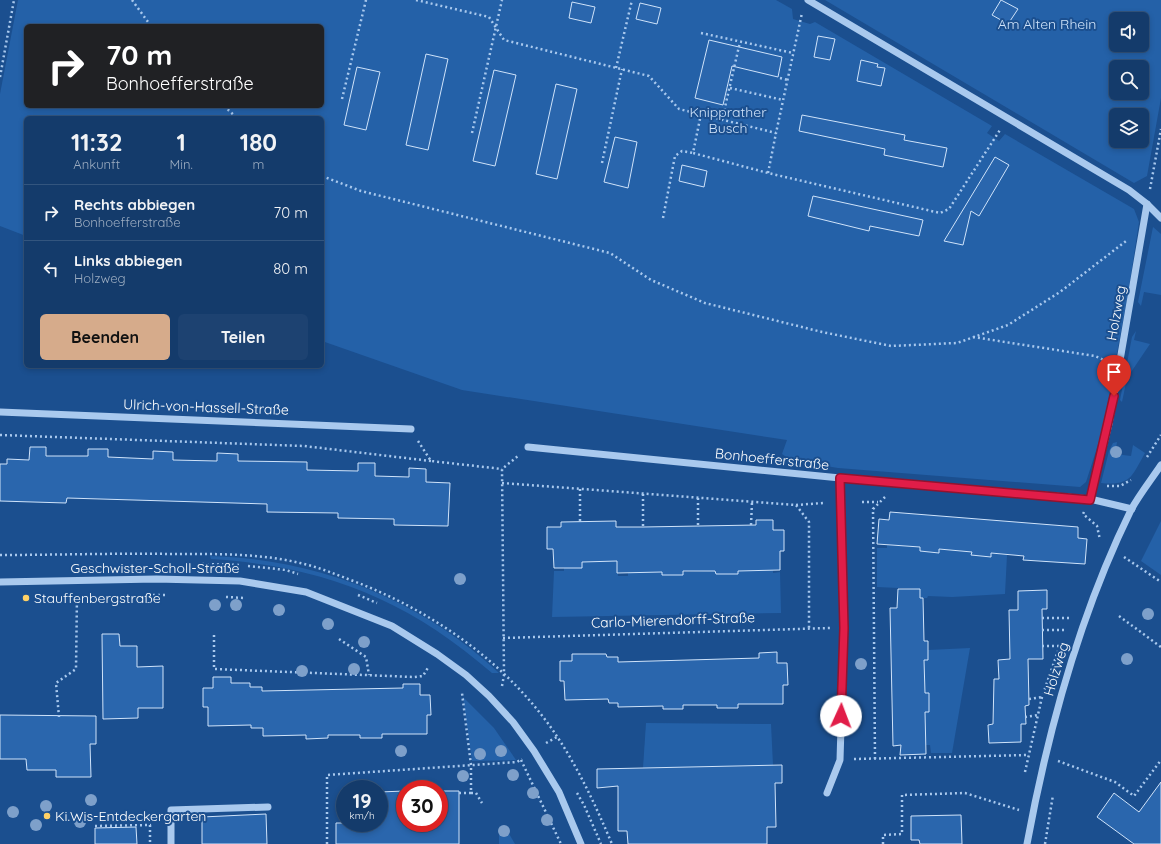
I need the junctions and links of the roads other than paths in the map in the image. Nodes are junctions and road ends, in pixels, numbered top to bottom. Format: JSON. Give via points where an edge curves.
{"nodes":[{"id":1,"x":808,"y":0,"type":"edge"},
{"id":2,"x":1147,"y":204,"type":"junction"},
{"id":3,"x":1161,"y":218,"type":"edge"},
{"id":4,"x":0,"y":412,"type":"edge"},
{"id":5,"x":411,"y":429,"type":"road end"},
{"id":6,"x":528,"y":447,"type":"road end"},
{"id":7,"x":1161,"y":465,"type":"edge"},
{"id":8,"x":840,"y":478,"type":"junction"},
{"id":9,"x":1090,"y":500,"type":"junction"},
{"id":10,"x":1132,"y":509,"type":"junction"},
{"id":11,"x":0,"y":582,"type":"edge"},
{"id":12,"x":827,"y":793,"type":"dead end"},
{"id":13,"x":268,"y":807,"type":"dead end"},
{"id":14,"x":171,"y":842,"type":"edge"},
{"id":15,"x":581,"y":844,"type":"edge"},
{"id":16,"x":1027,"y":844,"type":"edge"}],
"edges":[{"from":1,"to":2,"type":"street","via":[[1129,190]]},
{"from":2,"to":3,"type":"street"},
{"from":2,"to":9,"type":"street","name":"Holzweg","via":[[1120,367]]},
{"from":4,"to":5,"type":"street","name":"Ulrich-von-Hassell-Straße"},
{"from":6,"to":8,"type":"street","name":"Bonhoefferstraße"},
{"from":7,"to":10,"type":"street","name":"Holzweg"},
{"from":8,"to":9,"type":"street","name":"Bonhoefferstraße"},
{"from":8,"to":12,"type":"street","via":[[844,628],[840,760]]},
{"from":9,"to":10,"type":"street","name":"Bonhoefferstraße"},
{"from":10,"to":16,"type":"street","name":"Holzweg","via":[[1091,600],[1045,755]]},
{"from":11,"to":15,"type":"street","name":"Geschwister-Scholl-Straße","via":[[156,579],[240,581],[306,592],[392,626],[437,654],[489,696],[513,722],[559,792]]},
{"from":13,"to":14,"type":"street","via":[[171,810]]}]}
